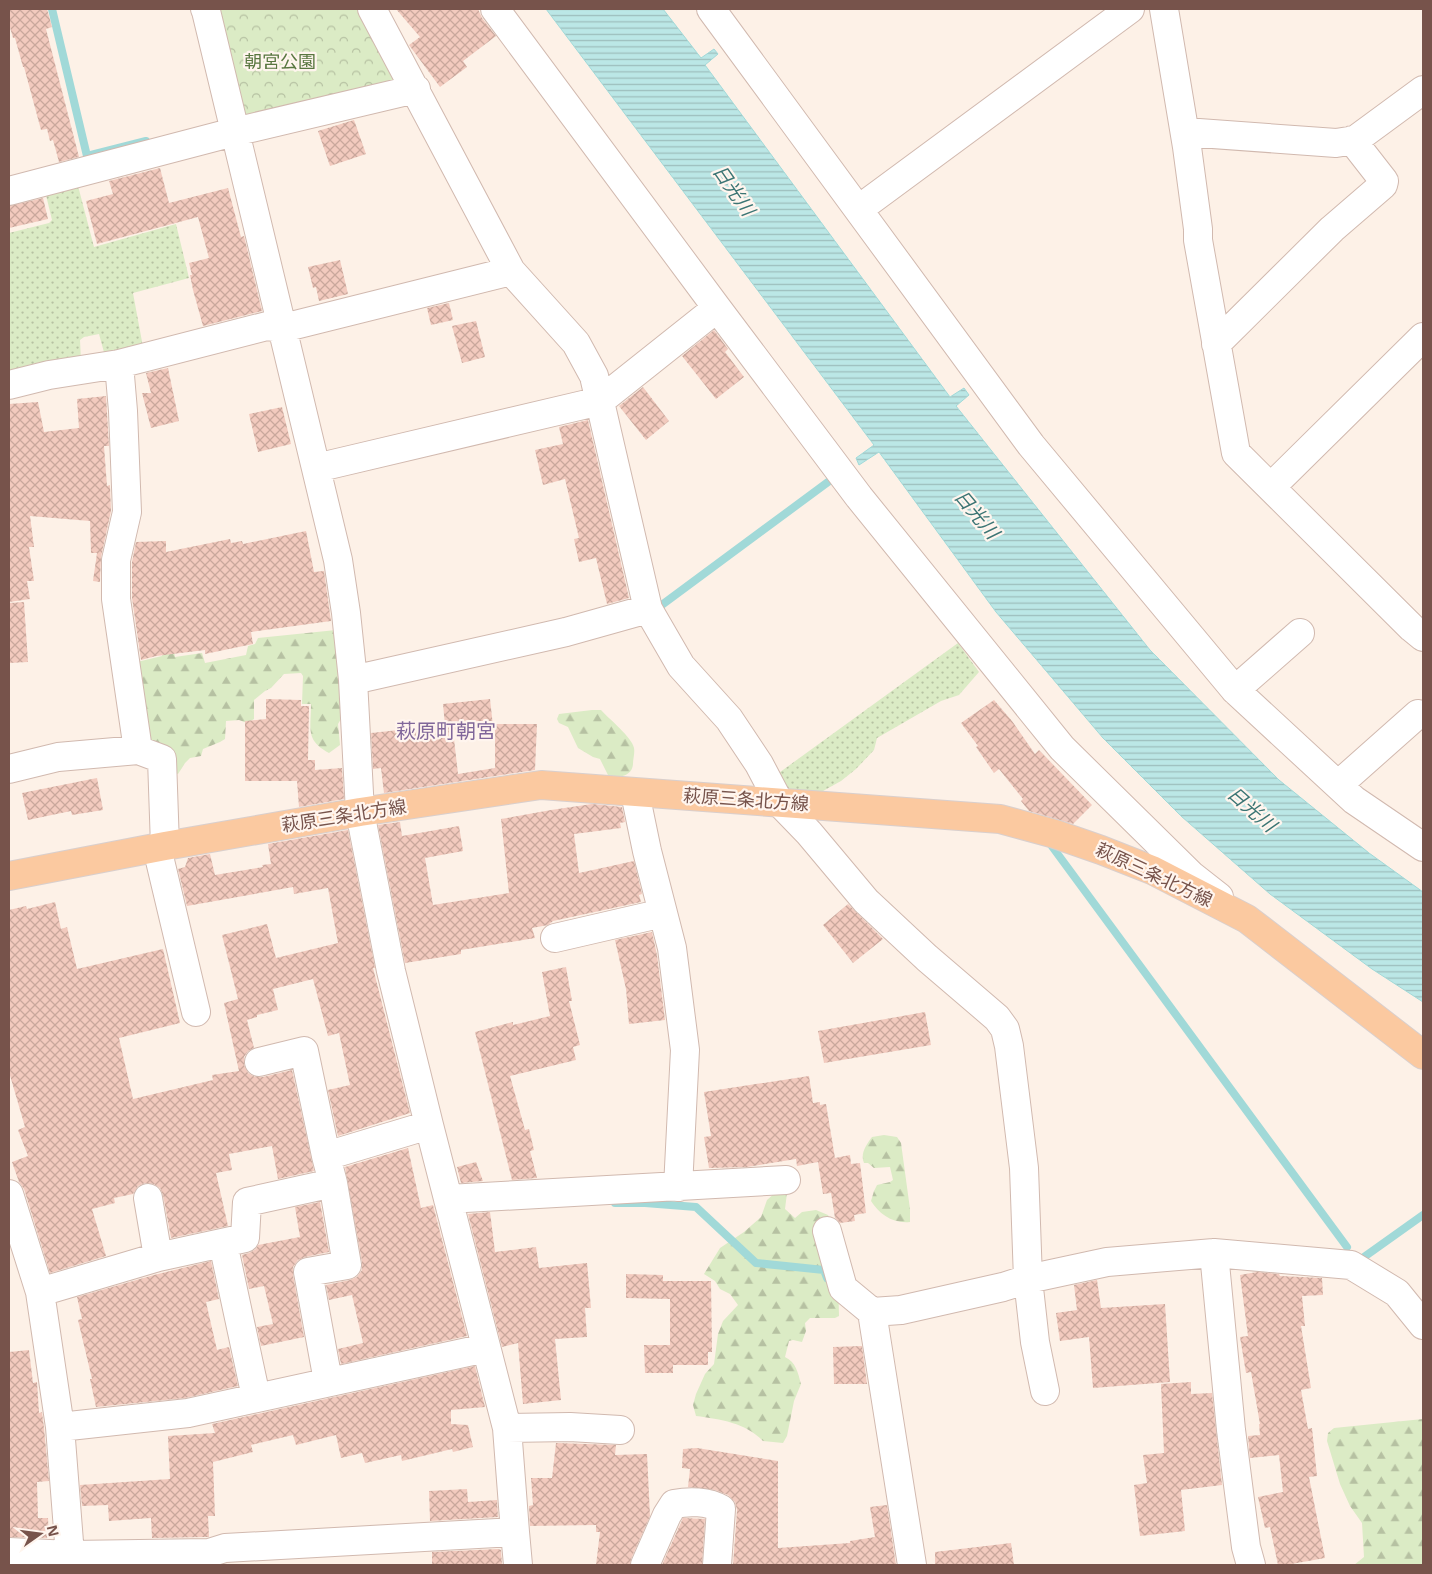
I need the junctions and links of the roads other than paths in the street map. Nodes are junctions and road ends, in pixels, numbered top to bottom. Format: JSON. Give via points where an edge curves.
{"nodes":[{"id":1,"x":204,"y":9,"type":"edge"},
{"id":2,"x":372,"y":9,"type":"edge"},
{"id":3,"x":494,"y":9,"type":"edge"},
{"id":4,"x":711,"y":9,"type":"edge"},
{"id":5,"x":1130,"y":9,"type":"edge"},
{"id":6,"x":1164,"y":9,"type":"edge"},
{"id":7,"x":416,"y":89,"type":"junction"},
{"id":8,"x":1423,"y":90,"type":"edge"},
{"id":9,"x":234,"y":132,"type":"junction"},
{"id":10,"x":1185,"y":132,"type":"junction"},
{"id":11,"x":1352,"y":140,"type":"junction"},
{"id":12,"x":9,"y":191,"type":"edge"},
{"id":13,"x":859,"y":209,"type":"junction"},
{"id":14,"x":511,"y":271,"type":"junction"},
{"id":15,"x":717,"y":308,"type":"junction"},
{"id":16,"x":283,"y":328,"type":"junction"},
{"id":17,"x":1423,"y":337,"type":"edge"},
{"id":18,"x":1216,"y":344,"type":"junction"},
{"id":19,"x":119,"y":364,"type":"junction"},
{"id":20,"x":9,"y":385,"type":"edge"},
{"id":21,"x":600,"y":400,"type":"junction"},
{"id":22,"x":316,"y":468,"type":"junction"},
{"id":23,"x":1271,"y":487,"type":"junction"},
{"id":24,"x":648,"y":609,"type":"junction"},
{"id":25,"x":1420,"y":627,"type":"edge"},
{"id":26,"x":1300,"y":633,"type":"dead end"},
{"id":27,"x":353,"y":680,"type":"junction"},
{"id":28,"x":1235,"y":690,"type":"junction"},
{"id":29,"x":1418,"y":714,"type":"dead end"},
{"id":30,"x":138,"y":750,"type":"junction"},
{"id":31,"x":9,"y":769,"type":"edge"},
{"id":32,"x":1338,"y":785,"type":"junction"},
{"id":33,"x":635,"y":793,"type":"junction"},
{"id":34,"x":779,"y":802,"type":"junction"},
{"id":35,"x":360,"y":812,"type":"junction"},
{"id":36,"x":161,"y":847,"type":"junction"},
{"id":37,"x":1423,"y":847,"type":"edge"},
{"id":38,"x":9,"y":876,"type":"edge"},
{"id":39,"x":663,"y":913,"type":"junction"},
{"id":40,"x":1247,"y":919,"type":"junction"},
{"id":41,"x":555,"y":938,"type":"dead end"},
{"id":42,"x":196,"y":1012,"type":"dead end"},
{"id":43,"x":1423,"y":1055,"type":"edge"},
{"id":44,"x":259,"y":1062,"type":"dead end"},
{"id":45,"x":429,"y":1125,"type":"junction"},
{"id":46,"x":326,"y":1156,"type":"junction"},
{"id":47,"x":786,"y":1180,"type":"dead end"},
{"id":48,"x":333,"y":1183,"type":"junction"},
{"id":49,"x":678,"y":1187,"type":"junction"},
{"id":50,"x":9,"y":1194,"type":"edge"},
{"id":51,"x":148,"y":1198,"type":"dead end"},
{"id":52,"x":448,"y":1199,"type":"junction"},
{"id":53,"x":827,"y":1231,"type":"dead end"},
{"id":54,"x":223,"y":1243,"type":"junction"},
{"id":55,"x":1214,"y":1253,"type":"junction"},
{"id":56,"x":158,"y":1257,"type":"junction"},
{"id":57,"x":1028,"y":1279,"type":"junction"},
{"id":58,"x":40,"y":1292,"type":"junction"},
{"id":59,"x":872,"y":1312,"type":"junction"},
{"id":60,"x":1423,"y":1325,"type":"edge"},
{"id":61,"x":486,"y":1348,"type":"junction"},
{"id":62,"x":328,"y":1381,"type":"junction"},
{"id":63,"x":1045,"y":1391,"type":"dead end"},
{"id":64,"x":256,"y":1397,"type":"junction"},
{"id":65,"x":60,"y":1427,"type":"junction"},
{"id":66,"x":507,"y":1428,"type":"junction"},
{"id":67,"x":620,"y":1430,"type":"dead end"},
{"id":68,"x":515,"y":1532,"type":"junction"},
{"id":69,"x":9,"y":1552,"type":"edge"},
{"id":70,"x":70,"y":1560,"type":"edge"},
{"id":71,"x":518,"y":1565,"type":"edge"},
{"id":72,"x":645,"y":1565,"type":"edge"},
{"id":73,"x":717,"y":1565,"type":"edge"},
{"id":74,"x":912,"y":1565,"type":"edge"},
{"id":75,"x":1251,"y":1565,"type":"edge"}],
"edges":[{"from":1,"to":9,"type":"street"},
{"from":2,"to":7,"type":"street"},
{"from":3,"to":15,"type":"street"},
{"from":4,"to":13,"type":"street"},
{"from":5,"to":13,"type":"street"},
{"from":6,"to":10,"type":"street"},
{"from":7,"to":9,"type":"street"},
{"from":7,"to":14,"type":"street"},
{"from":8,"to":11,"type":"street"},
{"from":9,"to":12,"type":"street"},
{"from":9,"to":16,"type":"street"},
{"from":10,"to":11,"type":"street","via":[[1336,143]]},
{"from":10,"to":18,"type":"street","via":[[1198,240]]},
{"from":11,"to":18,"type":"street","via":[[1384,181],[1383,185],[1332,229]]},
{"from":13,"to":28,"type":"street","via":[[1031,445]]},
{"from":14,"to":16,"type":"street"},
{"from":14,"to":21,"type":"street","via":[[576,343],[594,376]]},
{"from":15,"to":21,"type":"street"},
{"from":15,"to":40,"type":"street","via":[[860,497],[1062,748],[1191,876]]},
{"from":16,"to":19,"type":"street","via":[[267,326]]},
{"from":16,"to":22,"type":"street"},
{"from":17,"to":23,"type":"street"},
{"from":18,"to":23,"type":"street","via":[[1236,453]]},
{"from":19,"to":20,"type":"street"},
{"from":19,"to":30,"type":"street","via":[[127,512],[116,560],[116,600]]},
{"from":21,"to":22,"type":"street"},
{"from":21,"to":24,"type":"street"},
{"from":22,"to":27,"type":"street","via":[[338,560]]},
{"from":23,"to":25,"type":"street"},
{"from":24,"to":27,"type":"street","via":[[566,632]]},
{"from":24,"to":34,"type":"street","via":[[680,666],[729,720],[759,764]]},
{"from":26,"to":28,"type":"street"},
{"from":27,"to":35,"type":"street"},
{"from":28,"to":32,"type":"street"},
{"from":29,"to":32,"type":"street"},
{"from":30,"to":31,"type":"street","via":[[58,757]]},
{"from":30,"to":36,"type":"street","via":[[162,759]]},
{"from":32,"to":37,"type":"street","via":[[1354,800]]},
{"from":33,"to":34,"type":"main road","name":"萩原三条北方線"},
{"from":33,"to":35,"type":"main road","name":"萩原三条北方線","via":[[540,785]]},
{"from":33,"to":39,"type":"street"},
{"from":34,"to":40,"type":"main road","name":"萩原三条北方線","via":[[1000,819],[1055,834],[1152,870]]},
{"from":34,"to":57,"type":"street","via":[[866,901],[998,1018],[1005,1028],[1024,1168]]},
{"from":35,"to":36,"type":"main road","name":"萩原三条北方線"},
{"from":35,"to":45,"type":"street","via":[[391,970]]},
{"from":36,"to":38,"type":"main road","name":"萩原三条北方線"},
{"from":36,"to":42,"type":"street"},
{"from":39,"to":41,"type":"street"},
{"from":39,"to":49,"type":"street","via":[[672,948],[685,1050]]},
{"from":40,"to":43,"type":"main road","name":"萩原三条北方線"},
{"from":44,"to":46,"type":"street","via":[[304,1051]]},
{"from":45,"to":46,"type":"street"},
{"from":45,"to":52,"type":"street"},
{"from":46,"to":48,"type":"street"},
{"from":47,"to":49,"type":"street"},
{"from":48,"to":54,"type":"street","via":[[247,1202],[245,1238]]},
{"from":48,"to":62,"type":"street","via":[[347,1265],[308,1272]]},
{"from":49,"to":52,"type":"street"},
{"from":50,"to":58,"type":"street"},
{"from":51,"to":56,"type":"street"},
{"from":52,"to":61,"type":"street"},
{"from":53,"to":59,"type":"street","via":[[844,1288]]},
{"from":54,"to":56,"type":"street"},
{"from":54,"to":64,"type":"street"},
{"from":55,"to":57,"type":"street","via":[[1107,1262]]},
{"from":55,"to":60,"type":"street","via":[[1351,1265],[1397,1293]]},
{"from":55,"to":75,"type":"street","via":[[1231,1430]]},
{"from":56,"to":58,"type":"street"},
{"from":57,"to":59,"type":"street","via":[[902,1310]]},
{"from":57,"to":63,"type":"street"},
{"from":58,"to":65,"type":"street"},
{"from":59,"to":74,"type":"street"},
{"from":61,"to":62,"type":"street"},
{"from":61,"to":66,"type":"street"},
{"from":62,"to":64,"type":"street"},
{"from":64,"to":65,"type":"street","via":[[188,1413]]},
{"from":65,"to":70,"type":"street"},
{"from":66,"to":67,"type":"street"},
{"from":66,"to":68,"type":"street"},
{"from":68,"to":70,"type":"street"},
{"from":68,"to":71,"type":"street"},
{"from":69,"to":70,"type":"street"},
{"from":72,"to":73,"type":"street","via":[[667,1515],[674,1504],[685,1502],[713,1504],[721,1509]]}]}
